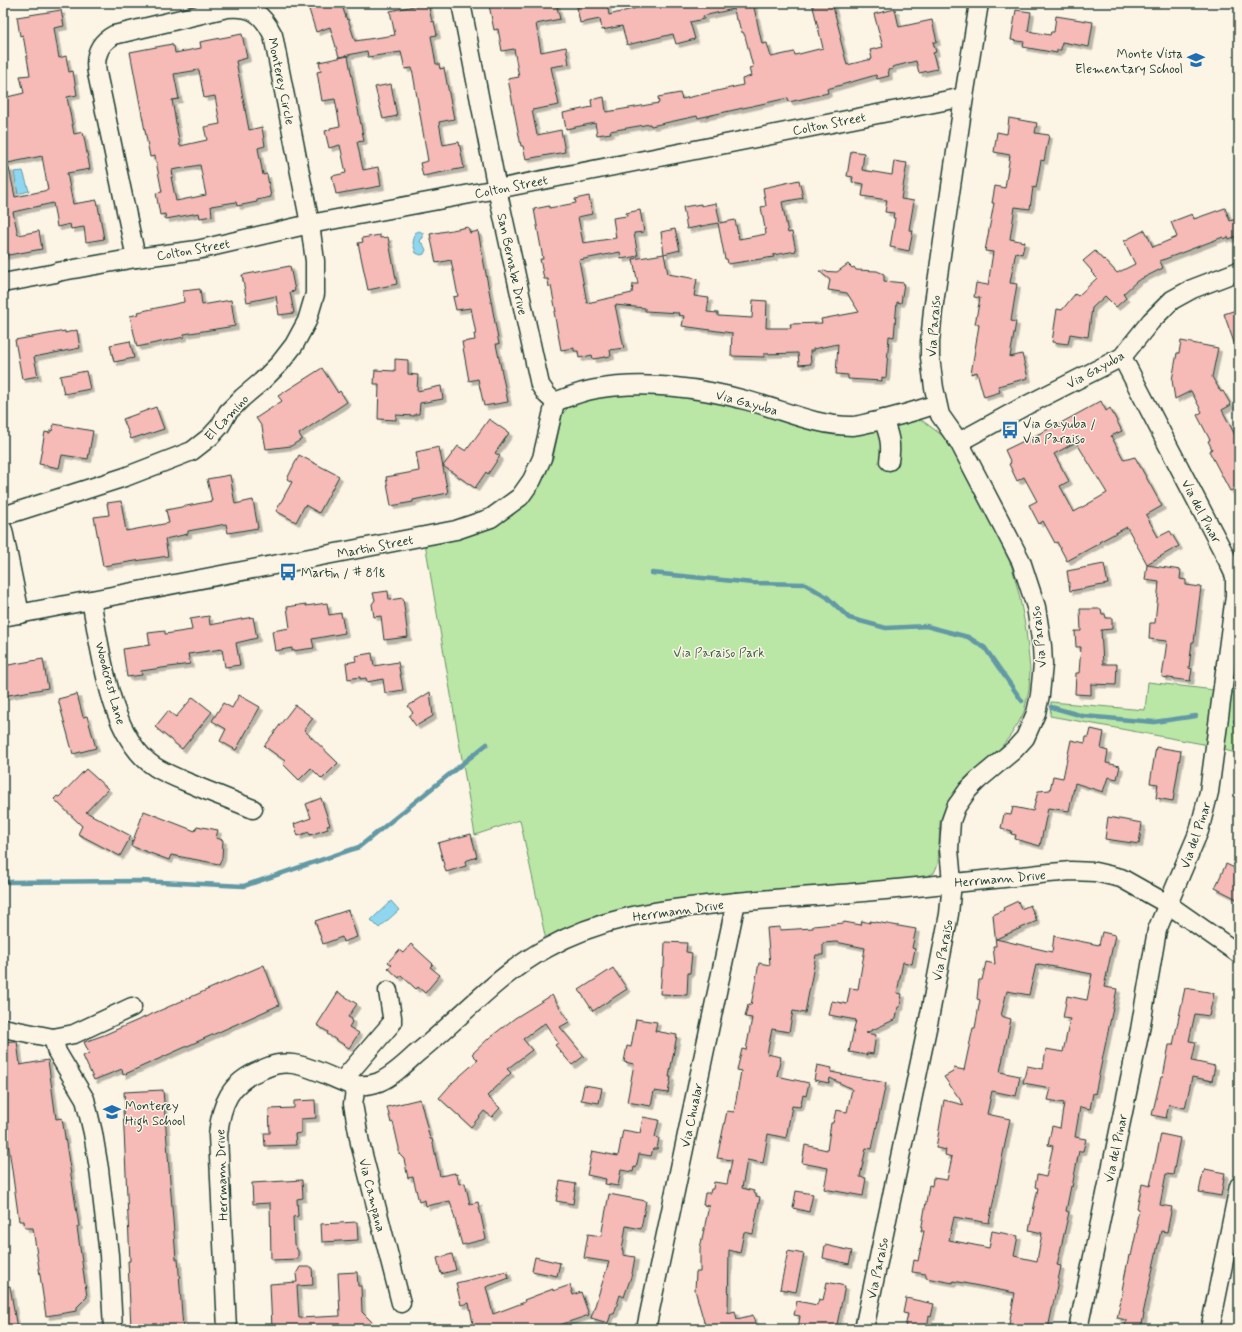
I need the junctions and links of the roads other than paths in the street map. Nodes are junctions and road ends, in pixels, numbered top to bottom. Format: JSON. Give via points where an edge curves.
{"nodes":[{"id":1,"x":461,"y":3,"type":"edge"},
{"id":2,"x":979,"y":3,"type":"edge"},
{"id":3,"x":964,"y":97,"type":"junction"},
{"id":4,"x":497,"y":189,"type":"junction"},
{"id":5,"x":310,"y":224,"type":"junction"},
{"id":6,"x":136,"y":258,"type":"junction"},
{"id":7,"x":1239,"y":271,"type":"edge"},
{"id":8,"x":3,"y":283,"type":"edge"},
{"id":9,"x":1122,"y":358,"type":"junction"},
{"id":10,"x":555,"y":402,"type":"junction"},
{"id":11,"x":938,"y":404,"type":"junction"},
{"id":12,"x":883,"y":420,"type":"junction"},
{"id":13,"x":959,"y":442,"type":"junction"},
{"id":14,"x":889,"y":461,"type":"dead end"},
{"id":15,"x":3,"y":516,"type":"edge"},
{"id":16,"x":3,"y":530,"type":"edge"},
{"id":17,"x":1237,"y":596,"type":"edge"},
{"id":18,"x":91,"y":600,"type":"junction"},
{"id":19,"x":12,"y":615,"type":"edge"},
{"id":20,"x":253,"y":809,"type":"dead end"},
{"id":21,"x":952,"y":882,"type":"junction"},
{"id":22,"x":736,"y":902,"type":"junction"},
{"id":23,"x":1169,"y":905,"type":"junction"},
{"id":24,"x":1239,"y":954,"type":"edge"},
{"id":25,"x":388,"y":991,"type":"dead end"},
{"id":26,"x":132,"y":1007,"type":"dead end"},
{"id":27,"x":3,"y":1028,"type":"edge"},
{"id":28,"x":53,"y":1038,"type":"junction"},
{"id":29,"x":349,"y":1083,"type":"junction"},
{"id":30,"x":1239,"y":1186,"type":"edge"},
{"id":31,"x":401,"y":1303,"type":"dead end"},
{"id":32,"x":113,"y":1329,"type":"edge"},
{"id":33,"x":227,"y":1329,"type":"edge"},
{"id":34,"x":646,"y":1329,"type":"edge"},
{"id":35,"x":864,"y":1329,"type":"edge"},
{"id":36,"x":1078,"y":1329,"type":"edge"},
{"id":37,"x":1210,"y":1329,"type":"edge"}],
"edges":[{"from":1,"to":4,"type":"street","name":"San Bernabe Drive"},
{"from":2,"to":3,"type":"street","name":"Via Paraiso"},
{"from":3,"to":4,"type":"street","name":"Colton Street"},
{"from":3,"to":11,"type":"street","name":"Via Paraiso","via":[[931,330],[931,364]]},
{"from":4,"to":5,"type":"street","name":"Colton Street"},
{"from":4,"to":10,"type":"street","name":"San Bernabe Drive","via":[[540,384]]},
{"from":5,"to":6,"type":"street","name":"Colton Street","via":[[197,250]]},
{"from":5,"to":6,"type":"street","name":"Monterey Circle","via":[[273,35],[267,23],[250,9],[227,8],[114,34],[105,40],[98,50],[96,73]]},
{"from":5,"to":15,"type":"street","name":"El Camino","via":[[315,262],[315,294],[307,321],[294,345],[280,363],[228,412],[210,437],[192,451],[125,477]]},
{"from":6,"to":8,"type":"street","name":"Colton Street"},
{"from":7,"to":9,"type":"street","name":"Via Gayuba","via":[[1172,300]]},
{"from":9,"to":13,"type":"street","name":"Via Gayuba"},
{"from":9,"to":17,"type":"street","name":"Via del Pinar","via":[[1235,576]]},
{"from":10,"to":12,"type":"street","name":"Via Gayuba","via":[[595,389],[637,385],[674,387],[750,401],[808,420],[830,424],[853,426]]},
{"from":10,"to":18,"type":"street","name":"Martin Street","via":[[542,458],[532,480],[520,497],[491,518],[456,530]]},
{"from":11,"to":12,"type":"street","name":"Via Gayuba"},
{"from":11,"to":13,"type":"street","name":"Via Paraiso","via":[[940,415]]},
{"from":12,"to":14,"type":"street","via":[[891,439]]},
{"from":13,"to":21,"type":"street","name":"Via Paraiso","via":[[1021,561],[1036,607],[1043,664],[1038,707],[1025,738],[968,790],[953,815],[949,836]]},
{"from":16,"to":19,"type":"street"},
{"from":17,"to":23,"type":"street","name":"Via del Pinar","via":[[1209,792],[1199,831]]},
{"from":18,"to":19,"type":"street","name":"Martin Street"},
{"from":18,"to":20,"type":"street","name":"Woodcrest Lane","via":[[114,703],[124,732],[132,744],[153,766],[168,775]]},
{"from":21,"to":22,"type":"street","name":"Herrmann Drive"},
{"from":21,"to":23,"type":"street","name":"Herrmann Drive","via":[[1070,871],[1095,872],[1121,878]]},
{"from":21,"to":35,"type":"street","name":"Via Paraiso","via":[[949,914],[929,1019]]},
{"from":22,"to":29,"type":"street","name":"Herrmann Drive","via":[[666,909],[621,918],[570,936],[523,962],[391,1075],[371,1085]]},
{"from":22,"to":34,"type":"street","name":"Via Chualar"},
{"from":23,"to":24,"type":"street","name":"Herrmann Drive"},
{"from":23,"to":36,"type":"street","name":"Via del Pinar","via":[[1157,930],[1140,1030]]},
{"from":25,"to":29,"type":"street","via":[[392,1024]]},
{"from":26,"to":28,"type":"street","via":[[74,1034]]},
{"from":27,"to":28,"type":"street"},
{"from":28,"to":32,"type":"street","via":[[57,1052],[85,1099],[93,1133],[109,1255]]},
{"from":29,"to":31,"type":"street","name":"Via Campana","via":[[360,1143]]},
{"from":29,"to":33,"type":"street","name":"Herrmann Drive","via":[[302,1065],[284,1063],[257,1071],[242,1081],[231,1091],[225,1103],[220,1116],[218,1135]]},
{"from":30,"to":37,"type":"street"}]}
